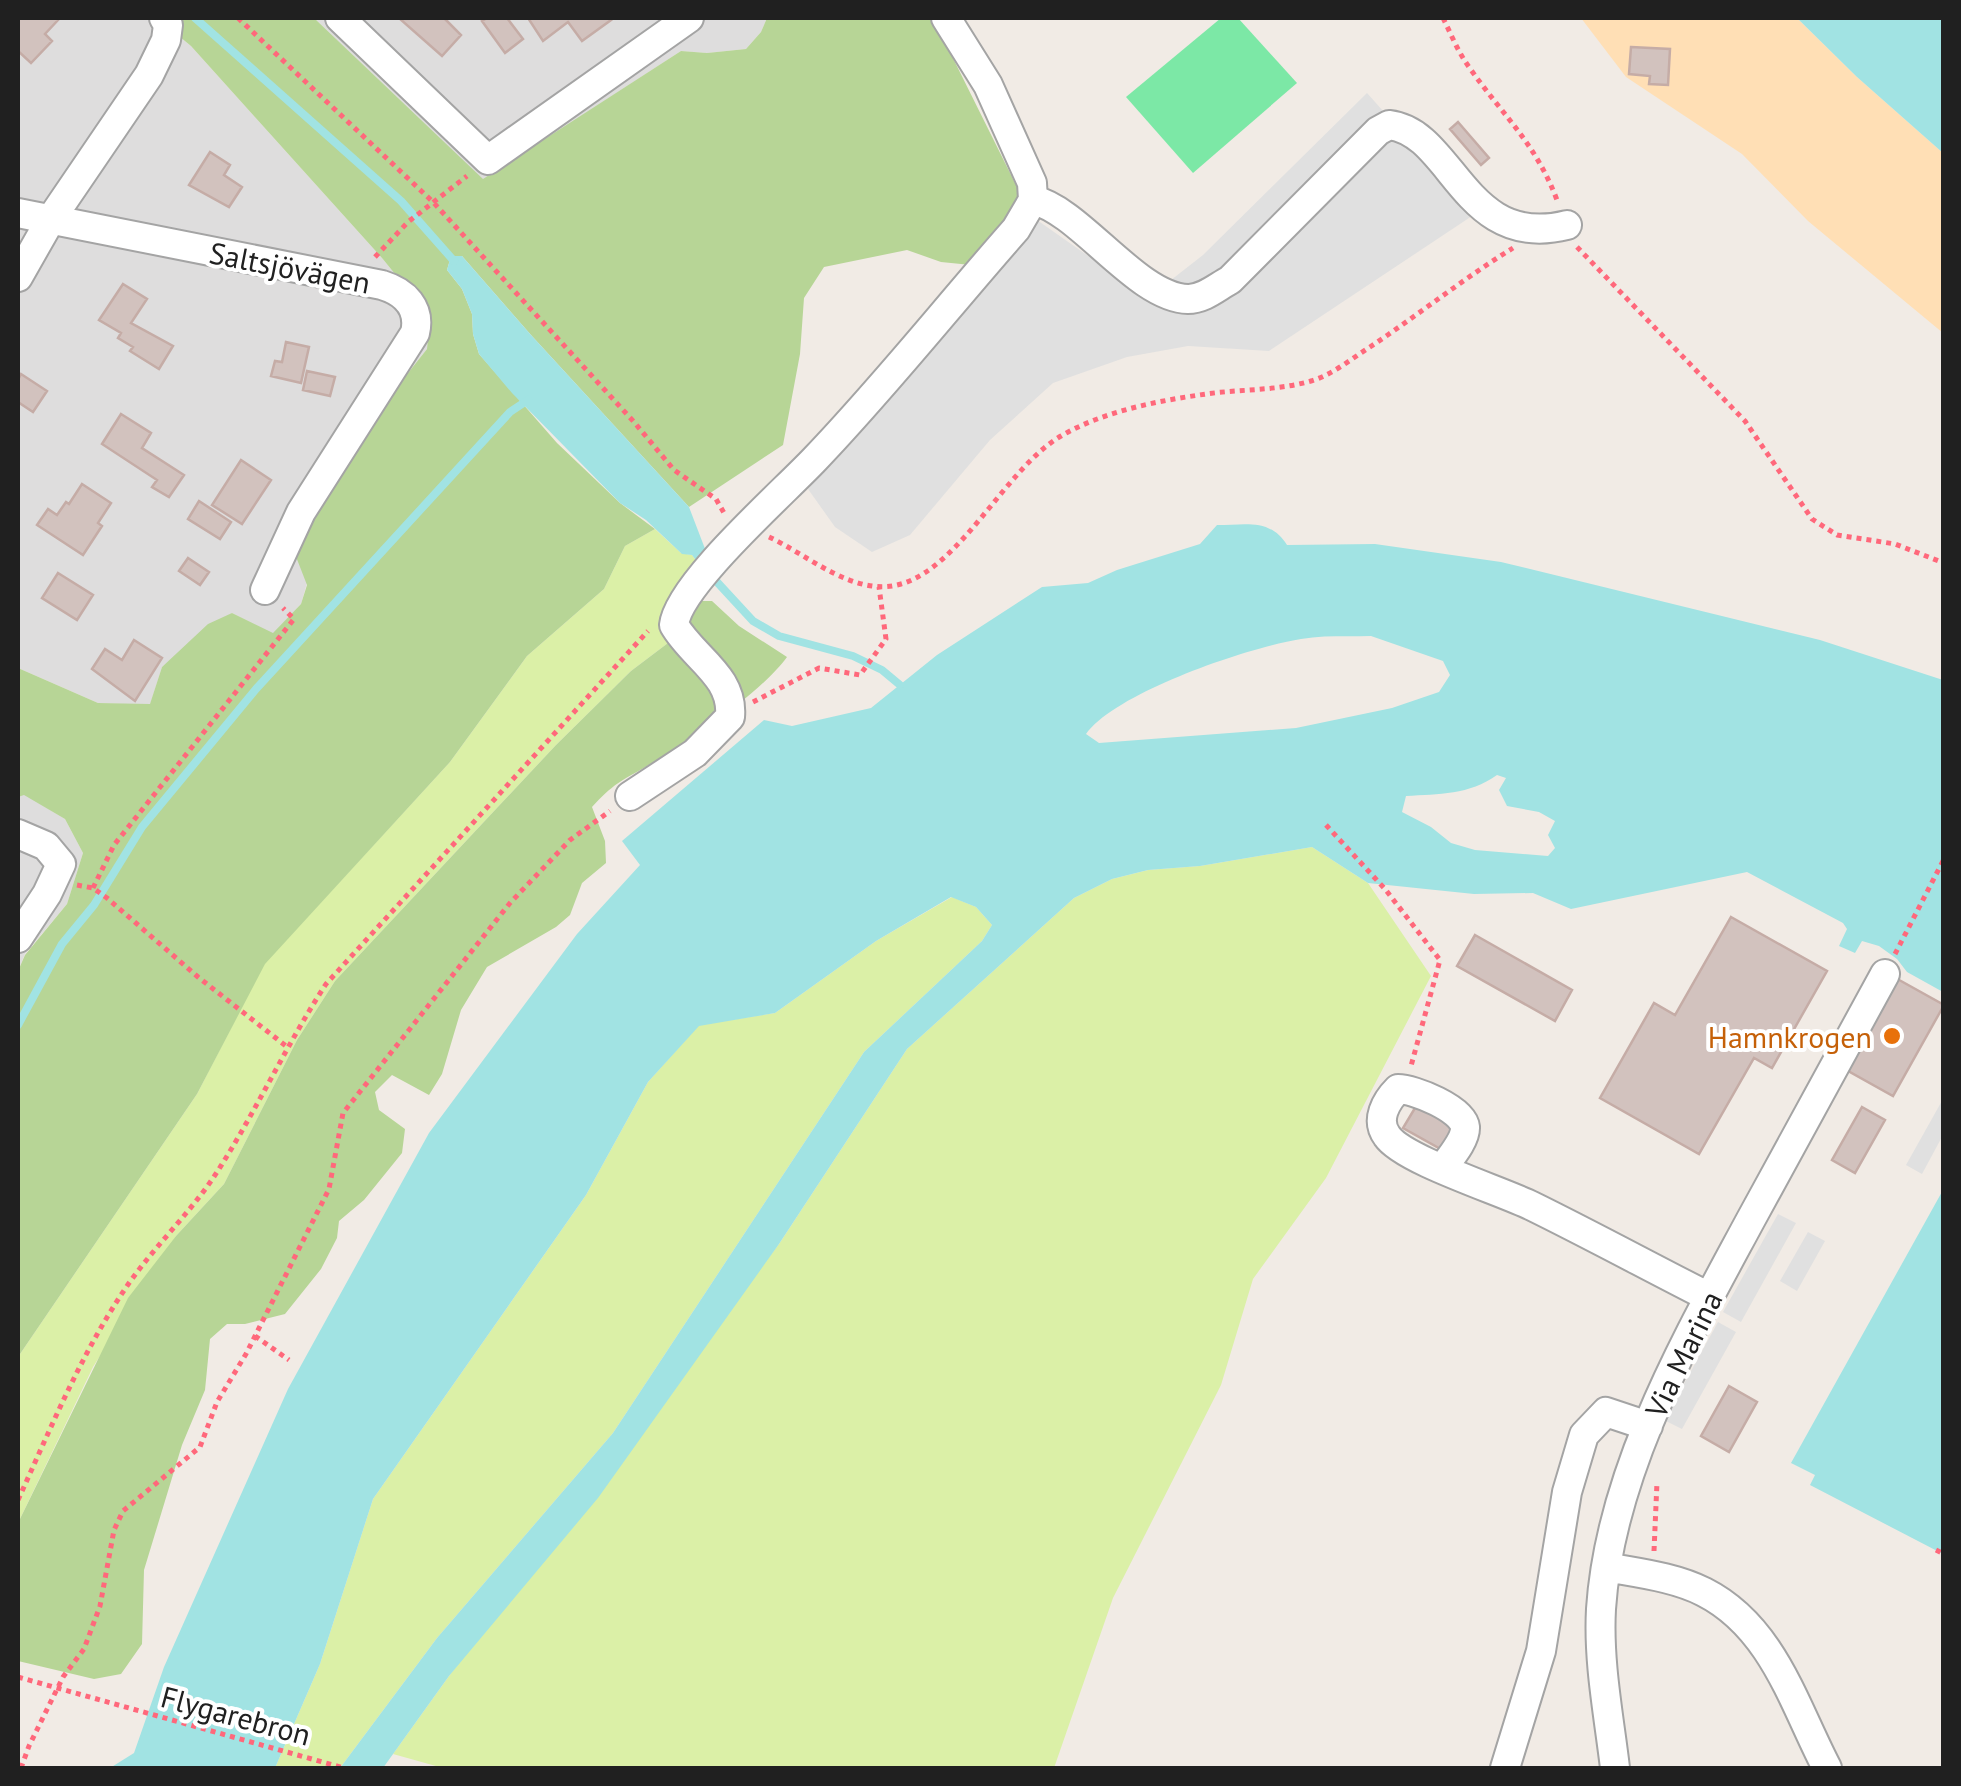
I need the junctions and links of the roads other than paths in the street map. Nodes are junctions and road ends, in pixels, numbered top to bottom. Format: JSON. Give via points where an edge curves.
{"nodes":[{"id":1,"x":340,"y":18,"type":"edge"},
{"id":2,"x":689,"y":18,"type":"edge"},
{"id":3,"x":946,"y":18,"type":"edge"},
{"id":4,"x":166,"y":21,"type":"edge"},
{"id":5,"x":1032,"y":200,"type":"junction"},
{"id":6,"x":18,"y":214,"type":"edge"},
{"id":7,"x":52,"y":219,"type":"junction"},
{"id":8,"x":1567,"y":225,"type":"road end"},
{"id":9,"x":18,"y":277,"type":"edge"},
{"id":10,"x":265,"y":590,"type":"road end"},
{"id":11,"x":630,"y":796,"type":"road end"},
{"id":12,"x":18,"y":834,"type":"edge"},
{"id":13,"x":18,"y":938,"type":"edge"},
{"id":14,"x":1885,"y":974,"type":"road end"},
{"id":15,"x":1442,"y":1169,"type":"junction"},
{"id":16,"x":1710,"y":1297,"type":"junction"},
{"id":17,"x":1648,"y":1426,"type":"junction"},
{"id":18,"x":1606,"y":1566,"type":"junction"},
{"id":19,"x":1505,"y":1768,"type":"edge"},
{"id":20,"x":1616,"y":1768,"type":"edge"},
{"id":21,"x":1827,"y":1768,"type":"edge"}],
"edges":[{"from":1,"to":2,"type":"street","via":[[488,160]]},
{"from":3,"to":5,"type":"street","via":[[988,85],[1032,182]]},
{"from":4,"to":7,"type":"street","via":[[166,40],[148,76]]},
{"from":5,"to":8,"type":"street","via":[[1060,213],[1124,266],[1187,299],[1230,280],[1389,125],[1412,131],[1488,212],[1530,228]]},
{"from":5,"to":11,"type":"street","via":[[1016,229],[817,458],[692,586],[674,625],[722,679],[730,718],[695,752]]},
{"from":6,"to":7,"type":"street","name":"Saltsjövägen"},
{"from":7,"to":9,"type":"street"},
{"from":7,"to":10,"type":"street","name":"Saltsjövägen","via":[[394,288],[417,313],[415,333],[301,512]]},
{"from":12,"to":13,"type":"street","via":[[46,846],[61,864]]},
{"from":14,"to":16,"type":"street","name":"Via Marina"},
{"from":15,"to":15,"type":"street","via":[[1388,1139],[1382,1111],[1398,1088],[1454,1112],[1465,1128]]},
{"from":15,"to":16,"type":"street","via":[[1528,1204]]},
{"from":16,"to":17,"type":"street","name":"Via Marina"},
{"from":17,"to":18,"type":"street","name":"Via Marina","via":[[1620,1499]]},
{"from":17,"to":19,"type":"street","via":[[1606,1412],[1584,1434],[1567,1492],[1541,1651]]},
{"from":18,"to":20,"type":"street","name":"Via Marina","via":[[1603,1660]]},
{"from":18,"to":21,"type":"street","via":[[1704,1592],[1739,1616],[1768,1646]]}]}
